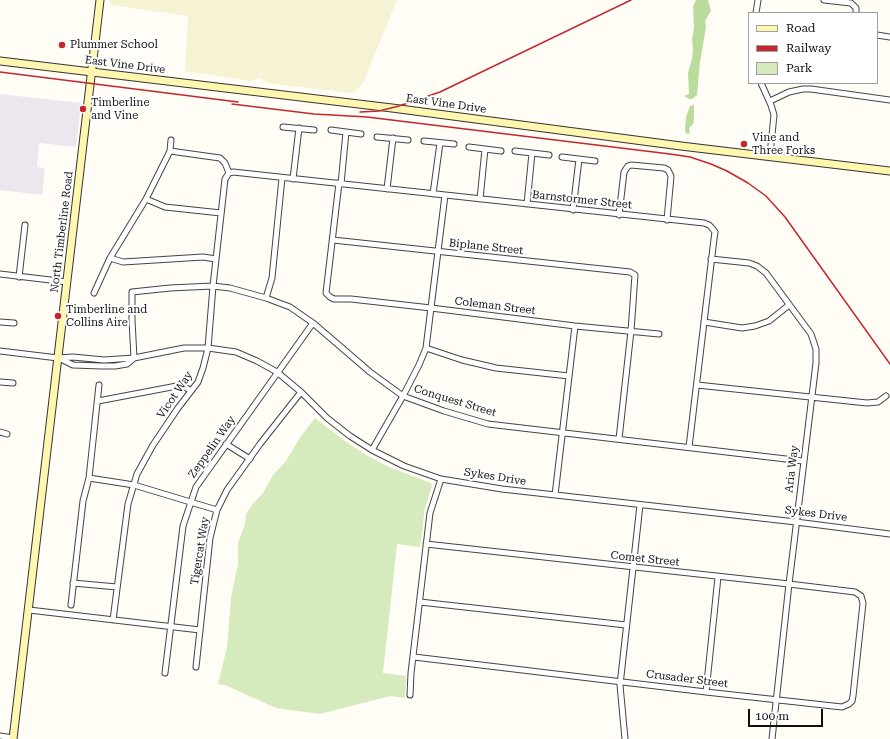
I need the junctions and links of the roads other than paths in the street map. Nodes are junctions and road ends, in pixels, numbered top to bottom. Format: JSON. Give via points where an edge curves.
{"nodes":[{"id":1,"x":100,"y":0,"type":"edge"},
{"id":2,"x":758,"y":0,"type":"edge"},
{"id":3,"x":824,"y":0,"type":"edge"},
{"id":4,"x":756,"y":12,"type":"edge"},
{"id":5,"x":856,"y":12,"type":"edge"},
{"id":6,"x":878,"y":35,"type":"edge"},
{"id":7,"x":890,"y":37,"type":"edge"},
{"id":8,"x":0,"y":61,"type":"edge"},
{"id":9,"x":92,"y":72,"type":"junction"},
{"id":10,"x":762,"y":84,"type":"edge"},
{"id":11,"x":890,"y":100,"type":"edge"},
{"id":12,"x":770,"y":101,"type":"junction"},
{"id":13,"x":283,"y":126,"type":"dead end"},
{"id":14,"x":299,"y":128,"type":"junction"},
{"id":15,"x":314,"y":130,"type":"dead end"},
{"id":16,"x":331,"y":130,"type":"dead end"},
{"id":17,"x":346,"y":132,"type":"junction"},
{"id":18,"x":361,"y":134,"type":"dead end"},
{"id":19,"x":377,"y":137,"type":"dead end"},
{"id":20,"x":393,"y":138,"type":"junction"},
{"id":21,"x":171,"y":140,"type":"dead end"},
{"id":22,"x":408,"y":140,"type":"dead end"},
{"id":23,"x":424,"y":141,"type":"dead end"},
{"id":24,"x":440,"y":143,"type":"junction"},
{"id":25,"x":454,"y":144,"type":"dead end"},
{"id":26,"x":468,"y":147,"type":"dead end"},
{"id":27,"x":485,"y":149,"type":"junction"},
{"id":28,"x":170,"y":151,"type":"junction"},
{"id":29,"x":501,"y":151,"type":"dead end"},
{"id":30,"x":516,"y":151,"type":"dead end"},
{"id":31,"x":532,"y":153,"type":"junction"},
{"id":32,"x":549,"y":155,"type":"dead end"},
{"id":33,"x":770,"y":155,"type":"junction"},
{"id":34,"x":562,"y":157,"type":"dead end"},
{"id":35,"x":578,"y":159,"type":"junction"},
{"id":36,"x":595,"y":161,"type":"dead end"},
{"id":37,"x":890,"y":170,"type":"edge"},
{"id":38,"x":229,"y":173,"type":"junction"},
{"id":39,"x":282,"y":178,"type":"junction"},
{"id":40,"x":293,"y":179,"type":"junction"},
{"id":41,"x":340,"y":184,"type":"junction"},
{"id":42,"x":387,"y":189,"type":"junction"},
{"id":43,"x":433,"y":194,"type":"junction"},
{"id":44,"x":445,"y":195,"type":"junction"},
{"id":45,"x":146,"y":199,"type":"junction"},
{"id":46,"x":480,"y":199,"type":"junction"},
{"id":47,"x":527,"y":204,"type":"junction"},
{"id":48,"x":573,"y":210,"type":"junction"},
{"id":49,"x":221,"y":213,"type":"junction"},
{"id":50,"x":620,"y":215,"type":"junction"},
{"id":51,"x":667,"y":220,"type":"junction"},
{"id":52,"x":25,"y":225,"type":"dead end"},
{"id":53,"x":333,"y":240,"type":"junction"},
{"id":54,"x":439,"y":252,"type":"junction"},
{"id":55,"x":110,"y":258,"type":"junction"},
{"id":56,"x":216,"y":259,"type":"junction"},
{"id":57,"x":711,"y":259,"type":"junction"},
{"id":58,"x":0,"y":274,"type":"edge"},
{"id":59,"x":19,"y":277,"type":"junction"},
{"id":60,"x":67,"y":282,"type":"junction"},
{"id":61,"x":213,"y":286,"type":"junction"},
{"id":62,"x":94,"y":293,"type":"dead end"},
{"id":63,"x":266,"y":298,"type":"junction"},
{"id":64,"x":789,"y":305,"type":"junction"},
{"id":65,"x":431,"y":308,"type":"junction"},
{"id":66,"x":0,"y":322,"type":"edge"},
{"id":67,"x":312,"y":322,"type":"junction"},
{"id":68,"x":704,"y":322,"type":"junction"},
{"id":69,"x":14,"y":323,"type":"dead end"},
{"id":70,"x":575,"y":326,"type":"junction"},
{"id":71,"x":631,"y":331,"type":"junction"},
{"id":72,"x":658,"y":334,"type":"dead end"},
{"id":73,"x":208,"y":348,"type":"junction"},
{"id":74,"x":426,"y":348,"type":"junction"},
{"id":75,"x":0,"y":351,"type":"edge"},
{"id":76,"x":58,"y":358,"type":"junction"},
{"id":77,"x":134,"y":358,"type":"junction"},
{"id":78,"x":277,"y":372,"type":"junction"},
{"id":79,"x":569,"y":376,"type":"junction"},
{"id":80,"x":0,"y":382,"type":"edge"},
{"id":81,"x":13,"y":383,"type":"dead end"},
{"id":82,"x":99,"y":385,"type":"dead end"},
{"id":83,"x":696,"y":385,"type":"junction"},
{"id":84,"x":191,"y":392,"type":"junction"},
{"id":85,"x":301,"y":392,"type":"junction"},
{"id":86,"x":403,"y":396,"type":"junction"},
{"id":87,"x":886,"y":396,"type":"dead end"},
{"id":88,"x":811,"y":397,"type":"junction"},
{"id":89,"x":98,"y":401,"type":"junction"},
{"id":90,"x":0,"y":432,"type":"edge"},
{"id":91,"x":563,"y":432,"type":"junction"},
{"id":92,"x":7,"y":434,"type":"dead end"},
{"id":93,"x":619,"y":439,"type":"junction"},
{"id":94,"x":226,"y":444,"type":"junction"},
{"id":95,"x":689,"y":447,"type":"junction"},
{"id":96,"x":372,"y":450,"type":"junction"},
{"id":97,"x":250,"y":459,"type":"junction"},
{"id":98,"x":803,"y":461,"type":"junction"},
{"id":99,"x":89,"y":478,"type":"junction"},
{"id":100,"x":441,"y":479,"type":"junction"},
{"id":101,"x":134,"y":485,"type":"junction"},
{"id":102,"x":555,"y":495,"type":"junction"},
{"id":103,"x":190,"y":502,"type":"junction"},
{"id":104,"x":640,"y":505,"type":"junction"},
{"id":105,"x":217,"y":510,"type":"junction"},
{"id":106,"x":796,"y":522,"type":"junction"},
{"id":107,"x":890,"y":534,"type":"edge"},
{"id":108,"x":426,"y":544,"type":"junction"},
{"id":109,"x":633,"y":567,"type":"junction"},
{"id":110,"x":718,"y":577,"type":"junction"},
{"id":111,"x":73,"y":583,"type":"junction"},
{"id":112,"x":789,"y":584,"type":"junction"},
{"id":113,"x":116,"y":587,"type":"junction"},
{"id":114,"x":861,"y":596,"type":"joint"},
{"id":115,"x":420,"y":602,"type":"junction"},
{"id":116,"x":71,"y":605,"type":"dead end"},
{"id":117,"x":28,"y":610,"type":"junction"},
{"id":118,"x":113,"y":620,"type":"junction"},
{"id":119,"x":626,"y":625,"type":"junction"},
{"id":120,"x":170,"y":626,"type":"junction"},
{"id":121,"x":200,"y":630,"type":"junction"},
{"id":122,"x":414,"y":657,"type":"junction"},
{"id":123,"x":196,"y":667,"type":"dead end"},
{"id":124,"x":165,"y":673,"type":"dead end"},
{"id":125,"x":620,"y":682,"type":"junction"},
{"id":126,"x":706,"y":692,"type":"junction"},
{"id":127,"x":410,"y":695,"type":"dead end"},
{"id":128,"x":776,"y":699,"type":"junction"},
{"id":129,"x":0,"y":736,"type":"edge"},
{"id":130,"x":13,"y":739,"type":"edge"},
{"id":131,"x":625,"y":739,"type":"edge"},
{"id":132,"x":772,"y":739,"type":"edge"}],
"edges":[{"from":1,"to":9,"type":"main road","name":"North Timberline Road"},
{"from":2,"to":4,"type":"street"},
{"from":3,"to":5,"type":"street","via":[[851,3]]},
{"from":6,"to":7,"type":"street"},
{"from":8,"to":9,"type":"main road","name":"East Vine Drive"},
{"from":9,"to":33,"type":"main road","name":"East Vine Drive"},
{"from":9,"to":60,"type":"main road","name":"North Timberline Road"},
{"from":10,"to":12,"type":"street"},
{"from":11,"to":12,"type":"street","via":[[803,89]]},
{"from":12,"to":33,"type":"street","via":[[774,115]]},
{"from":13,"to":14,"type":"street"},
{"from":14,"to":15,"type":"street"},
{"from":14,"to":40,"type":"street"},
{"from":16,"to":17,"type":"street"},
{"from":17,"to":18,"type":"street"},
{"from":17,"to":41,"type":"street"},
{"from":19,"to":20,"type":"street"},
{"from":20,"to":22,"type":"street"},
{"from":20,"to":42,"type":"street"},
{"from":21,"to":28,"type":"street"},
{"from":23,"to":24,"type":"street"},
{"from":24,"to":25,"type":"street"},
{"from":24,"to":43,"type":"street"},
{"from":26,"to":27,"type":"street"},
{"from":27,"to":29,"type":"street"},
{"from":27,"to":46,"type":"street"},
{"from":28,"to":38,"type":"street","via":[[220,158]]},
{"from":28,"to":45,"type":"street"},
{"from":30,"to":31,"type":"street"},
{"from":31,"to":32,"type":"street"},
{"from":31,"to":47,"type":"street"},
{"from":33,"to":37,"type":"main road","name":"East Vine Drive"},
{"from":34,"to":35,"type":"street"},
{"from":35,"to":36,"type":"street"},
{"from":35,"to":48,"type":"street"},
{"from":38,"to":39,"type":"street","name":"Barnstormer Street"},
{"from":38,"to":49,"type":"street","name":"Vicot Way","via":[[225,179]]},
{"from":39,"to":40,"type":"street","name":"Barnstormer Street"},
{"from":39,"to":63,"type":"street","via":[[272,278]]},
{"from":40,"to":41,"type":"street","name":"Barnstormer Street"},
{"from":41,"to":42,"type":"street","name":"Barnstormer Street"},
{"from":41,"to":53,"type":"street"},
{"from":42,"to":43,"type":"street","name":"Barnstormer Street"},
{"from":43,"to":44,"type":"street","name":"Barnstormer Street"},
{"from":44,"to":46,"type":"street","name":"Barnstormer Street"},
{"from":44,"to":54,"type":"street"},
{"from":45,"to":49,"type":"street","via":[[165,207]]},
{"from":45,"to":55,"type":"street"},
{"from":46,"to":47,"type":"street","name":"Barnstormer Street"},
{"from":47,"to":48,"type":"street","name":"Barnstormer Street"},
{"from":48,"to":50,"type":"street","name":"Barnstormer Street"},
{"from":49,"to":56,"type":"street","name":"Vicot Way"},
{"from":50,"to":51,"type":"street","name":"Barnstormer Street"},
{"from":50,"to":51,"type":"street","via":[[624,172],[628,166],[664,168],[671,176]]},
{"from":51,"to":57,"type":"street","name":"Barnstormer Street","via":[[704,223],[712,228],[715,232]]},
{"from":52,"to":59,"type":"street"},
{"from":53,"to":54,"type":"street","name":"Biplane Street"},
{"from":53,"to":65,"type":"street","name":"Coleman Street","via":[[326,293],[330,297]]},
{"from":54,"to":65,"type":"street"},
{"from":54,"to":71,"type":"street","name":"Biplane Street","via":[[630,272],[635,275]]},
{"from":55,"to":56,"type":"street","via":[[124,262],[204,257]]},
{"from":55,"to":62,"type":"street"},
{"from":56,"to":61,"type":"street","name":"Vicot Way"},
{"from":57,"to":64,"type":"street","name":"Aria Way","via":[[757,266],[766,273]]},
{"from":57,"to":68,"type":"street","name":"Barnstormer Street"},
{"from":58,"to":59,"type":"street"},
{"from":59,"to":60,"type":"street"},
{"from":60,"to":76,"type":"main road","name":"North Timberline Road"},
{"from":61,"to":63,"type":"street","name":"Conquest Street"},
{"from":61,"to":73,"type":"street","name":"Vicot Way"},
{"from":61,"to":77,"type":"street","name":"Conquest Street","via":[[132,292]]},
{"from":63,"to":67,"type":"street","name":"Conquest Street","via":[[290,307]]},
{"from":64,"to":68,"type":"street","via":[[769,321],[754,326],[742,328]]},
{"from":64,"to":88,"type":"street","name":"Aria Way","via":[[811,334],[816,349]]},
{"from":65,"to":70,"type":"street","name":"Coleman Street"},
{"from":65,"to":74,"type":"street"},
{"from":66,"to":69,"type":"street"},
{"from":67,"to":78,"type":"street","name":"Zeppelin Way"},
{"from":67,"to":86,"type":"street","name":"Conquest Street","via":[[370,372]]},
{"from":68,"to":83,"type":"street","name":"Barnstormer Street"},
{"from":70,"to":71,"type":"street","name":"Coleman Street"},
{"from":70,"to":79,"type":"street"},
{"from":71,"to":72,"type":"street","name":"Coleman Street"},
{"from":71,"to":93,"type":"street"},
{"from":73,"to":77,"type":"street","name":"Sykes Drive","via":[[184,348]]},
{"from":73,"to":78,"type":"street","name":"Sykes Drive","via":[[236,352]]},
{"from":73,"to":84,"type":"street","name":"Vicot Way","via":[[198,382]]},
{"from":74,"to":79,"type":"street","via":[[496,368]]},
{"from":74,"to":86,"type":"street"},
{"from":75,"to":76,"type":"street","name":"Sykes Drive"},
{"from":76,"to":77,"type":"street","name":"Sykes Drive","via":[[73,364],[101,366],[127,364]]},
{"from":76,"to":117,"type":"main road","name":"North Timberline Road"},
{"from":78,"to":85,"type":"street","name":"Sykes Drive"},
{"from":78,"to":94,"type":"street","name":"Zeppelin Way"},
{"from":79,"to":91,"type":"street"},
{"from":80,"to":81,"type":"street"},
{"from":82,"to":89,"type":"street"},
{"from":83,"to":88,"type":"street"},
{"from":83,"to":95,"type":"street","name":"Barnstormer Street"},
{"from":84,"to":89,"type":"street","via":[[182,385]]},
{"from":84,"to":101,"type":"street","name":"Vicot Way","via":[[153,445],[137,474]]},
{"from":85,"to":96,"type":"street","name":"Sykes Drive","via":[[327,418]]},
{"from":85,"to":97,"type":"street","name":"Tigercat Way"},
{"from":86,"to":91,"type":"street","name":"Conquest Street","via":[[488,424]]},
{"from":86,"to":96,"type":"street"},
{"from":87,"to":88,"type":"street","via":[[878,402],[867,403]]},
{"from":88,"to":98,"type":"street","name":"Aria Way"},
{"from":89,"to":99,"type":"street"},
{"from":90,"to":92,"type":"street"},
{"from":91,"to":93,"type":"street","name":"Conquest Street"},
{"from":91,"to":102,"type":"street"},
{"from":93,"to":95,"type":"street","name":"Conquest Street"},
{"from":94,"to":97,"type":"street"},
{"from":94,"to":103,"type":"street","name":"Zeppelin Way","via":[[196,487]]},
{"from":95,"to":98,"type":"street","name":"Conquest Street"},
{"from":96,"to":100,"type":"street","name":"Sykes Drive","via":[[404,466]]},
{"from":97,"to":105,"type":"street","name":"Tigercat Way","via":[[227,490]]},
{"from":98,"to":106,"type":"street","name":"Aria Way"},
{"from":99,"to":101,"type":"street"},
{"from":99,"to":111,"type":"street","via":[[83,501]]},
{"from":100,"to":102,"type":"street","name":"Sykes Drive","via":[[502,490]]},
{"from":100,"to":108,"type":"street","via":[[430,513]]},
{"from":101,"to":103,"type":"street"},
{"from":101,"to":113,"type":"street","name":"Vicot Way","via":[[128,504]]},
{"from":102,"to":104,"type":"street","name":"Sykes Drive"},
{"from":103,"to":105,"type":"street"},
{"from":103,"to":120,"type":"street","name":"Zeppelin Way","via":[[183,526]]},
{"from":104,"to":106,"type":"street","name":"Sykes Drive"},
{"from":104,"to":109,"type":"street"},
{"from":105,"to":121,"type":"street","name":"Tigercat Way","via":[[210,538]]},
{"from":106,"to":107,"type":"street","name":"Sykes Drive"},
{"from":106,"to":112,"type":"street","name":"Aria Way"},
{"from":108,"to":109,"type":"street","name":"Comet Street"},
{"from":108,"to":115,"type":"street"},
{"from":109,"to":110,"type":"street","name":"Comet Street"},
{"from":109,"to":119,"type":"street"},
{"from":110,"to":112,"type":"street","name":"Comet Street"},
{"from":110,"to":126,"type":"street"},
{"from":111,"to":113,"type":"street"},
{"from":111,"to":116,"type":"street"},
{"from":112,"to":114,"type":"street","name":"Comet Street","via":[[855,592]]},
{"from":112,"to":128,"type":"street","name":"Aria Way"},
{"from":113,"to":118,"type":"street","name":"Vicot Way"},
{"from":114,"to":128,"type":"street","name":"Crusader Street","via":[[863,610],[852,701],[842,707]]},
{"from":115,"to":119,"type":"street"},
{"from":115,"to":122,"type":"street"},
{"from":117,"to":118,"type":"street"},
{"from":117,"to":130,"type":"main road","name":"North Timberline Road"},
{"from":118,"to":120,"type":"street"},
{"from":119,"to":125,"type":"street"},
{"from":120,"to":121,"type":"street"},
{"from":120,"to":124,"type":"street","name":"Zeppelin Way"},
{"from":121,"to":123,"type":"street","name":"Tigercat Way"},
{"from":122,"to":125,"type":"street","name":"Crusader Street"},
{"from":122,"to":127,"type":"street"},
{"from":125,"to":126,"type":"street","name":"Crusader Street"},
{"from":125,"to":131,"type":"street"},
{"from":126,"to":128,"type":"street","name":"Crusader Street"},
{"from":128,"to":132,"type":"street","name":"Aria Way"},
{"from":129,"to":130,"type":"street"}]}
